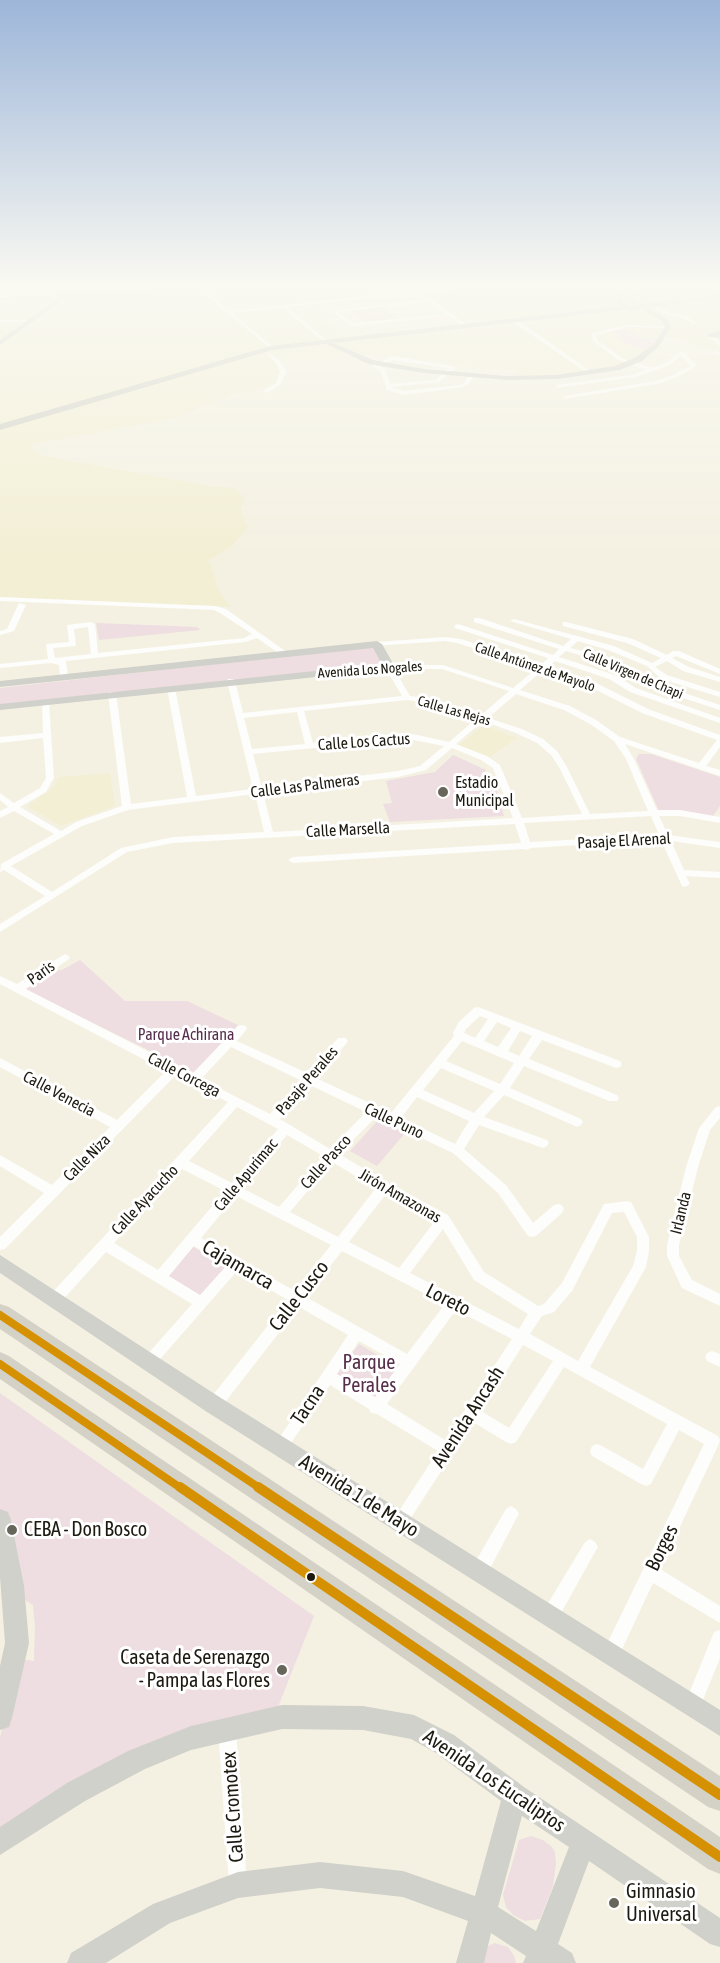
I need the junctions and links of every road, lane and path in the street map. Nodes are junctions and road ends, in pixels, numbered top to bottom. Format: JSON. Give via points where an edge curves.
{"nodes":[{"id":1,"x":183,"y":377,"type":"edge"},
{"id":2,"x":281,"y":377,"type":"edge"},
{"id":3,"x":385,"y":377,"type":"edge"},
{"id":4,"x":415,"y":377,"type":"edge"},
{"id":5,"x":442,"y":377,"type":"edge"},
{"id":6,"x":472,"y":377,"type":"edge"},
{"id":7,"x":534,"y":377,"type":"edge"},
{"id":8,"x":560,"y":377,"type":"edge"},
{"id":9,"x":629,"y":377,"type":"edge"},
{"id":10,"x":674,"y":377,"type":"edge"},
{"id":11,"x":387,"y":382,"type":"junction"},
{"id":12,"x":557,"y":387,"type":"dead end"},
{"id":13,"x":266,"y":391,"type":"dead end"},
{"id":14,"x":565,"y":398,"type":"dead end"},
{"id":15,"x":1,"y":430,"type":"edge"},
{"id":16,"x":0,"y":599,"type":"edge"},
{"id":17,"x":0,"y":604,"type":"edge"},
{"id":18,"x":22,"y":605,"type":"junction"},
{"id":19,"x":477,"y":620,"type":"dead end"},
{"id":20,"x":514,"y":621,"type":"dead end"},
{"id":21,"x":566,"y":624,"type":"dead end"},
{"id":22,"x":458,"y":626,"type":"dead end"},
{"id":23,"x":0,"y":633,"type":"edge"},
{"id":24,"x":255,"y":636,"type":"junction"},
{"id":25,"x":577,"y":638,"type":"junction"},
{"id":26,"x":377,"y":644,"type":"junction"},
{"id":27,"x":565,"y":647,"type":"junction"},
{"id":28,"x":279,"y":654,"type":"junction"},
{"id":29,"x":95,"y":656,"type":"junction"},
{"id":30,"x":554,"y":657,"type":"junction"},
{"id":31,"x":667,"y":658,"type":"junction"},
{"id":32,"x":52,"y":661,"type":"junction"},
{"id":33,"x":0,"y":666,"type":"edge"},
{"id":34,"x":652,"y":666,"type":"junction"},
{"id":35,"x":389,"y":667,"type":"junction"},
{"id":36,"x":542,"y":667,"type":"junction"},
{"id":37,"x":720,"y":672,"type":"edge"},
{"id":38,"x":64,"y":678,"type":"junction"},
{"id":39,"x":720,"y":680,"type":"edge"},
{"id":40,"x":231,"y":681,"type":"junction"},
{"id":41,"x":0,"y":684,"type":"edge"},
{"id":42,"x":171,"y":688,"type":"junction"},
{"id":43,"x":516,"y":690,"type":"junction"},
{"id":44,"x":112,"y":694,"type":"junction"},
{"id":45,"x":720,"y":695,"type":"edge"},
{"id":46,"x":407,"y":698,"type":"junction"},
{"id":47,"x":45,"y":702,"type":"junction"},
{"id":48,"x":0,"y":707,"type":"edge"},
{"id":49,"x":720,"y":708,"type":"edge"},
{"id":50,"x":300,"y":710,"type":"junction"},
{"id":51,"x":240,"y":716,"type":"junction"},
{"id":52,"x":482,"y":718,"type":"junction"},
{"id":53,"x":720,"y":721,"type":"edge"},
{"id":54,"x":47,"y":735,"type":"junction"},
{"id":55,"x":617,"y":739,"type":"junction"},
{"id":56,"x":0,"y":740,"type":"edge"},
{"id":57,"x":720,"y":740,"type":"edge"},
{"id":58,"x":451,"y":745,"type":"junction"},
{"id":59,"x":310,"y":746,"type":"junction"},
{"id":60,"x":649,"y":751,"type":"junction"},
{"id":61,"x":249,"y":752,"type":"junction"},
{"id":62,"x":630,"y":759,"type":"junction"},
{"id":63,"x":701,"y":767,"type":"junction"},
{"id":64,"x":720,"y":773,"type":"edge"},
{"id":65,"x":258,"y":792,"type":"junction"},
{"id":66,"x":0,"y":796,"type":"edge"},
{"id":67,"x":192,"y":799,"type":"junction"},
{"id":68,"x":14,"y":807,"type":"junction"},
{"id":69,"x":128,"y":807,"type":"junction"},
{"id":70,"x":655,"y":813,"type":"junction"},
{"id":71,"x":0,"y":815,"type":"edge"},
{"id":72,"x":587,"y":816,"type":"junction"},
{"id":73,"x":720,"y":820,"type":"edge"},
{"id":74,"x":519,"y":821,"type":"junction"},
{"id":75,"x":60,"y":834,"type":"junction"},
{"id":76,"x":269,"y":834,"type":"junction"},
{"id":77,"x":665,"y":837,"type":"junction"},
{"id":78,"x":720,"y":844,"type":"edge"},
{"id":79,"x":527,"y":847,"type":"junction"},
{"id":80,"x":293,"y":860,"type":"dead end"},
{"id":81,"x":2,"y":868,"type":"edge"},
{"id":82,"x":680,"y":873,"type":"junction"},
{"id":83,"x":720,"y":875,"type":"edge"},
{"id":84,"x":685,"y":884,"type":"dead end"},
{"id":85,"x":52,"y":896,"type":"junction"},
{"id":86,"x":0,"y":929,"type":"edge"},
{"id":87,"x":65,"y":957,"type":"dead end"},
{"id":88,"x":0,"y":980,"type":"edge"},
{"id":89,"x":18,"y":989,"type":"junction"},
{"id":90,"x":495,"y":1017,"type":"junction"},
{"id":91,"x":518,"y":1026,"type":"junction"},
{"id":92,"x":242,"y":1029,"type":"dead end"},
{"id":93,"x":539,"y":1035,"type":"junction"},
{"id":94,"x":460,"y":1036,"type":"junction"},
{"id":95,"x":342,"y":1041,"type":"dead end"},
{"id":96,"x":230,"y":1042,"type":"junction"},
{"id":97,"x":477,"y":1043,"type":"junction"},
{"id":98,"x":501,"y":1052,"type":"junction"},
{"id":99,"x":521,"y":1060,"type":"junction"},
{"id":100,"x":0,"y":1062,"type":"edge"},
{"id":101,"x":439,"y":1062,"type":"junction"},
{"id":102,"x":616,"y":1064,"type":"dead end"},
{"id":103,"x":174,"y":1071,"type":"junction"},
{"id":104,"x":309,"y":1079,"type":"junction"},
{"id":105,"x":194,"y":1080,"type":"junction"},
{"id":106,"x":502,"y":1090,"type":"junction"},
{"id":107,"x":415,"y":1091,"type":"junction"},
{"id":108,"x":613,"y":1098,"type":"dead end"},
{"id":109,"x":236,"y":1101,"type":"junction"},
{"id":110,"x":720,"y":1110,"type":"edge"},
{"id":111,"x":373,"y":1112,"type":"junction"},
{"id":112,"x":393,"y":1119,"type":"junction"},
{"id":113,"x":476,"y":1119,"type":"junction"},
{"id":114,"x":272,"y":1120,"type":"junction"},
{"id":115,"x":577,"y":1122,"type":"dead end"},
{"id":116,"x":118,"y":1126,"type":"junction"},
{"id":117,"x":286,"y":1128,"type":"junction"},
{"id":118,"x":543,"y":1143,"type":"dead end"},
{"id":119,"x":457,"y":1150,"type":"junction"},
{"id":120,"x":331,"y":1155,"type":"junction"},
{"id":121,"x":0,"y":1160,"type":"edge"},
{"id":122,"x":180,"y":1162,"type":"junction"},
{"id":123,"x":384,"y":1187,"type":"junction"},
{"id":124,"x":235,"y":1189,"type":"junction"},
{"id":125,"x":53,"y":1192,"type":"junction"},
{"id":126,"x":558,"y":1209,"type":"dead end"},
{"id":127,"x":281,"y":1214,"type":"junction"},
{"id":128,"x":444,"y":1219,"type":"junction"},
{"id":129,"x":192,"y":1239,"type":"junction"},
{"id":130,"x":105,"y":1244,"type":"junction"},
{"id":131,"x":0,"y":1245,"type":"edge"},
{"id":132,"x":339,"y":1245,"type":"junction"},
{"id":133,"x":0,"y":1263,"type":"edge"},
{"id":134,"x":236,"y":1264,"type":"junction"},
{"id":135,"x":400,"y":1276,"type":"junction"},
{"id":136,"x":160,"y":1277,"type":"junction"},
{"id":137,"x":297,"y":1299,"type":"junction"},
{"id":138,"x":54,"y":1300,"type":"junction"},
{"id":139,"x":720,"y":1300,"type":"edge"},
{"id":140,"x":201,"y":1303,"type":"junction"},
{"id":141,"x":453,"y":1303,"type":"junction"},
{"id":142,"x":537,"y":1311,"type":"junction"},
{"id":143,"x":0,"y":1315,"type":"edge"},
{"id":144,"x":357,"y":1333,"type":"junction"},
{"id":145,"x":520,"y":1336,"type":"junction"},
{"id":146,"x":562,"y":1359,"type":"junction"},
{"id":147,"x":150,"y":1361,"type":"junction"},
{"id":148,"x":410,"y":1363,"type":"junction"},
{"id":149,"x":0,"y":1364,"type":"edge"},
{"id":150,"x":581,"y":1369,"type":"junction"},
{"id":151,"x":328,"y":1376,"type":"junction"},
{"id":152,"x":214,"y":1405,"type":"junction"},
{"id":153,"x":376,"y":1408,"type":"junction"},
{"id":154,"x":471,"y":1413,"type":"junction"},
{"id":155,"x":676,"y":1422,"type":"junction"},
{"id":156,"x":713,"y":1441,"type":"joint"},
{"id":157,"x":280,"y":1447,"type":"junction"},
{"id":158,"x":447,"y":1449,"type":"junction"},
{"id":159,"x":597,"y":1450,"type":"dead end"},
{"id":160,"x":511,"y":1514,"type":"dead end"},
{"id":161,"x":400,"y":1522,"type":"junction"},
{"id":162,"x":0,"y":1523,"type":"edge"},
{"id":163,"x":590,"y":1547,"type":"dead end"},
{"id":164,"x":479,"y":1572,"type":"junction"},
{"id":165,"x":651,"y":1572,"type":"junction"},
{"id":166,"x":720,"y":1615,"type":"edge"},
{"id":167,"x":550,"y":1616,"type":"junction"},
{"id":168,"x":720,"y":1638,"type":"edge"},
{"id":169,"x":611,"y":1654,"type":"junction"},
{"id":170,"x":692,"y":1707,"type":"junction"},
{"id":171,"x":0,"y":1718,"type":"edge"},
{"id":172,"x":720,"y":1724,"type":"edge"},
{"id":173,"x":227,"y":1729,"type":"junction"},
{"id":174,"x":720,"y":1795,"type":"edge"},
{"id":175,"x":515,"y":1796,"type":"junction"},
{"id":176,"x":584,"y":1841,"type":"junction"},
{"id":177,"x":0,"y":1842,"type":"edge"},
{"id":178,"x":720,"y":1857,"type":"edge"},
{"id":179,"x":238,"y":1885,"type":"junction"},
{"id":180,"x":484,"y":1913,"type":"junction"},
{"id":181,"x":720,"y":1934,"type":"edge"},
{"id":182,"x":547,"y":1958,"type":"edge"},
{"id":183,"x":81,"y":1963,"type":"edge"},
{"id":184,"x":470,"y":1963,"type":"edge"}],
"edges":[{"from":1,"to":15,"type":"main road"},
{"from":2,"to":13,"type":"street","via":[[278,384]]},
{"from":3,"to":11,"type":"street"},
{"from":4,"to":11,"type":"street"},
{"from":5,"to":11,"type":"street","via":[[433,382]]},
{"from":6,"to":11,"type":"street","via":[[466,384],[447,390],[404,393],[395,392]]},
{"from":7,"to":8,"type":"street"},
{"from":9,"to":12,"type":"street"},
{"from":10,"to":14,"type":"street"},
{"from":16,"to":24,"type":"street","via":[[215,608]]},
{"from":17,"to":18,"type":"street"},
{"from":18,"to":23,"type":"street","via":[[10,631]]},
{"from":18,"to":24,"type":"street","via":[[205,612]]},
{"from":19,"to":27,"type":"street","name":"Calle Virgen de Chapi"},
{"from":20,"to":25,"type":"street"},
{"from":21,"to":31,"type":"street","via":[[622,638]]},
{"from":22,"to":30,"type":"street","name":"Calle Virgen de Chapi"},
{"from":24,"to":28,"type":"street"},
{"from":24,"to":29,"type":"street"},
{"from":25,"to":27,"type":"street","name":"Calle Las Palmeras"},
{"from":25,"to":34,"type":"street","via":[[634,656]]},
{"from":26,"to":28,"type":"street","name":"Avenida Los Nogales"},
{"from":26,"to":35,"type":"street"},
{"from":26,"to":36,"type":"street","name":"Calle Antúnez de Mayolo","via":[[445,639]]},
{"from":27,"to":30,"type":"street","name":"Calle Las Palmeras"},
{"from":27,"to":49,"type":"street","name":"Calle Virgen de Chapi","via":[[606,660],[649,684]]},
{"from":28,"to":38,"type":"street","name":"Avenida Los Nogales"},
{"from":29,"to":32,"type":"street"},
{"from":29,"to":32,"type":"street","via":[[93,626],[75,624],[70,627],[73,644],[49,646]]},
{"from":30,"to":36,"type":"street","name":"Calle Las Palmeras"},
{"from":30,"to":53,"type":"street","name":"Calle Virgen de Chapi","via":[[612,677],[666,704]]},
{"from":31,"to":34,"type":"street"},
{"from":31,"to":37,"type":"street","via":[[676,652]]},
{"from":31,"to":39,"type":"street"},
{"from":32,"to":33,"type":"street"},
{"from":32,"to":38,"type":"street","via":[[63,663]]},
{"from":34,"to":45,"type":"street","via":[[664,677]]},
{"from":35,"to":40,"type":"street","name":"Avenida Los Nogales"},
{"from":35,"to":43,"type":"street","name":"Avenida Los Nogales","via":[[443,667]]},
{"from":35,"to":46,"type":"street"},
{"from":36,"to":43,"type":"street","name":"Calle Las Palmeras"},
{"from":36,"to":57,"type":"street","name":"Calle Antúnez de Mayolo","via":[[585,681]]},
{"from":38,"to":41,"type":"street","name":"Avenida Los Nogales"},
{"from":40,"to":42,"type":"street","name":"Avenida Los Nogales"},
{"from":40,"to":51,"type":"street"},
{"from":42,"to":44,"type":"street","name":"Avenida Los Nogales"},
{"from":42,"to":67,"type":"street"},
{"from":43,"to":52,"type":"street","name":"Calle Las Palmeras"},
{"from":43,"to":55,"type":"street","name":"Avenida Los Nogales","via":[[567,708]]},
{"from":44,"to":47,"type":"street","name":"Avenida Los Nogales"},
{"from":44,"to":69,"type":"street"},
{"from":46,"to":50,"type":"street","name":"Calle Las Rejas"},
{"from":46,"to":52,"type":"street","name":"Calle Las Rejas","via":[[434,702]]},
{"from":47,"to":48,"type":"street","name":"Avenida Los Nogales"},
{"from":47,"to":54,"type":"street"},
{"from":50,"to":51,"type":"street","name":"Calle Las Rejas"},
{"from":50,"to":59,"type":"street"},
{"from":51,"to":61,"type":"street"},
{"from":52,"to":58,"type":"street","name":"Calle Las Palmeras"},
{"from":52,"to":72,"type":"street","name":"Calle Las Rejas","via":[[540,741],[554,753]]},
{"from":54,"to":56,"type":"street"},
{"from":54,"to":68,"type":"street","via":[[50,778],[43,790]]},
{"from":55,"to":60,"type":"street","name":"Avenida Los Nogales"},
{"from":55,"to":62,"type":"street"},
{"from":57,"to":63,"type":"street"},
{"from":58,"to":59,"type":"street","name":"Calle Los Cactus","via":[[405,737]]},
{"from":58,"to":65,"type":"street","name":"Calle Las Palmeras","via":[[423,768],[407,772]]},
{"from":58,"to":74,"type":"street","name":"Calle Los Cactus","via":[[497,768]]},
{"from":59,"to":61,"type":"street","name":"Calle Los Cactus"},
{"from":60,"to":62,"type":"street","via":[[639,751]]},
{"from":60,"to":63,"type":"street","name":"Avenida Los Nogales"},
{"from":61,"to":65,"type":"street"},
{"from":62,"to":70,"type":"street"},
{"from":63,"to":64,"type":"street","name":"Avenida Los Nogales"},
{"from":65,"to":67,"type":"street","name":"Calle Las Palmeras"},
{"from":65,"to":76,"type":"street"},
{"from":66,"to":68,"type":"street"},
{"from":67,"to":69,"type":"street","name":"Calle Las Palmeras"},
{"from":68,"to":71,"type":"street"},
{"from":68,"to":75,"type":"street"},
{"from":69,"to":75,"type":"street","name":"Calle Las Palmeras","via":[[92,818]]},
{"from":70,"to":72,"type":"street","name":"Calle Marsella"},
{"from":70,"to":73,"type":"street","name":"Calle Marsella"},
{"from":70,"to":77,"type":"street"},
{"from":72,"to":74,"type":"street","name":"Calle Marsella"},
{"from":74,"to":76,"type":"street","name":"Calle Marsella"},
{"from":74,"to":79,"type":"street","name":"Calle Los Cactus"},
{"from":75,"to":81,"type":"street","name":"Calle Las Palmeras"},
{"from":76,"to":85,"type":"street","name":"Calle Marsella","via":[[173,840],[124,850]]},
{"from":77,"to":78,"type":"street","name":"Pasaje El Arenal"},
{"from":77,"to":79,"type":"street","name":"Pasaje El Arenal"},
{"from":77,"to":82,"type":"street"},
{"from":79,"to":80,"type":"street","name":"Pasaje El Arenal"},
{"from":81,"to":85,"type":"street"},
{"from":82,"to":83,"type":"street"},
{"from":82,"to":84,"type":"street"},
{"from":85,"to":86,"type":"street","name":"Calle Marsella"},
{"from":87,"to":89,"type":"street","name":"Paris"},
{"from":88,"to":89,"type":"street","name":"Calle Corcega"},
{"from":89,"to":103,"type":"street","name":"Calle Corcega"},
{"from":90,"to":91,"type":"street"},
{"from":90,"to":94,"type":"street","via":[[478,1011],[462,1026]]},
{"from":90,"to":97,"type":"street"},
{"from":91,"to":93,"type":"street"},
{"from":91,"to":98,"type":"street"},
{"from":92,"to":96,"type":"street"},
{"from":93,"to":99,"type":"street"},
{"from":93,"to":102,"type":"street"},
{"from":94,"to":97,"type":"street"},
{"from":94,"to":101,"type":"street"},
{"from":95,"to":104,"type":"street","name":"Pasaje Perales"},
{"from":96,"to":104,"type":"street","name":"Calle Puno"},
{"from":96,"to":105,"type":"street"},
{"from":97,"to":98,"type":"street"},
{"from":98,"to":99,"type":"street"},
{"from":99,"to":106,"type":"street"},
{"from":99,"to":108,"type":"street"},
{"from":100,"to":116,"type":"street","name":"Calle Venecia"},
{"from":101,"to":106,"type":"street"},
{"from":101,"to":107,"type":"street"},
{"from":103,"to":105,"type":"street","name":"Calle Corcega"},
{"from":103,"to":116,"type":"street","name":"Calle Niza"},
{"from":104,"to":111,"type":"street","name":"Calle Puno"},
{"from":104,"to":114,"type":"street","name":"Pasaje Perales"},
{"from":105,"to":109,"type":"street","name":"Calle Corcega"},
{"from":106,"to":113,"type":"street"},
{"from":106,"to":115,"type":"street"},
{"from":107,"to":112,"type":"street"},
{"from":107,"to":113,"type":"street"},
{"from":109,"to":114,"type":"street","name":"Calle Corcega"},
{"from":109,"to":122,"type":"street","name":"Calle Ayacucho"},
{"from":110,"to":139,"type":"street","name":"Irlanda","via":[[705,1128],[692,1167],[673,1256],[687,1284]]},
{"from":111,"to":112,"type":"street","name":"Calle Puno"},
{"from":111,"to":120,"type":"street","name":"Calle Pasco"},
{"from":112,"to":119,"type":"street","name":"Calle Puno"},
{"from":113,"to":118,"type":"street"},
{"from":113,"to":119,"type":"street"},
{"from":114,"to":117,"type":"street","name":"Jirón Amazonas"},
{"from":116,"to":125,"type":"street","name":"Calle Niza"},
{"from":117,"to":120,"type":"street","name":"Jirón Amazonas"},
{"from":117,"to":124,"type":"street","name":"Calle Apurimac"},
{"from":119,"to":126,"type":"street","name":"Calle Puno","via":[[502,1189],[532,1232]]},
{"from":120,"to":123,"type":"street","name":"Jirón Amazonas"},
{"from":120,"to":127,"type":"street","name":"Calle Pasco"},
{"from":121,"to":125,"type":"street"},
{"from":122,"to":124,"type":"street","name":"Loreto"},
{"from":122,"to":130,"type":"street","name":"Calle Ayacucho"},
{"from":123,"to":128,"type":"street","name":"Jirón Amazonas"},
{"from":123,"to":132,"type":"street","name":"Calle Cusco"},
{"from":124,"to":127,"type":"street","name":"Loreto"},
{"from":124,"to":129,"type":"street","name":"Calle Apurimac"},
{"from":125,"to":131,"type":"street","name":"Calle Niza"},
{"from":127,"to":132,"type":"street","name":"Loreto"},
{"from":128,"to":135,"type":"street"},
{"from":128,"to":142,"type":"street","name":"Jirón Amazonas","via":[[478,1276]]},
{"from":129,"to":134,"type":"street","name":"Cajamarca"},
{"from":129,"to":136,"type":"street","name":"Calle Apurimac"},
{"from":130,"to":136,"type":"street"},
{"from":130,"to":138,"type":"street","name":"Calle Ayacucho"},
{"from":132,"to":135,"type":"street","name":"Loreto"},
{"from":132,"to":137,"type":"street","name":"Calle Cusco"},
{"from":133,"to":138,"type":"street","name":"Avenida 1 de Mayo"},
{"from":134,"to":137,"type":"street","name":"Cajamarca"},
{"from":134,"to":140,"type":"street"},
{"from":135,"to":141,"type":"street","name":"Loreto"},
{"from":136,"to":140,"type":"street"},
{"from":137,"to":144,"type":"street","name":"Cajamarca"},
{"from":137,"to":152,"type":"street","name":"Calle Cusco"},
{"from":138,"to":147,"type":"street","name":"Avenida 1 de Mayo"},
{"from":140,"to":147,"type":"street"},
{"from":141,"to":145,"type":"street","name":"Loreto"},
{"from":141,"to":148,"type":"street"},
{"from":142,"to":145,"type":"street","name":"Avenida Ancash"},
{"from":142,"to":150,"type":"street","via":[[549,1308],[559,1298],[608,1208],[627,1206],[643,1237],[641,1259]]},
{"from":143,"to":174,"type":"highway"},
{"from":144,"to":148,"type":"street","name":"Cajamarca"},
{"from":144,"to":151,"type":"street","name":"Tacna"},
{"from":145,"to":146,"type":"street","name":"Loreto"},
{"from":145,"to":154,"type":"street","name":"Avenida Ancash"},
{"from":146,"to":150,"type":"street","name":"Loreto"},
{"from":146,"to":154,"type":"street","via":[[511,1437]]},
{"from":147,"to":152,"type":"street","name":"Avenida 1 de Mayo"},
{"from":148,"to":153,"type":"street"},
{"from":149,"to":178,"type":"highway"},
{"from":150,"to":155,"type":"street","name":"Loreto"},
{"from":151,"to":153,"type":"street"},
{"from":151,"to":157,"type":"street","name":"Tacna"},
{"from":152,"to":157,"type":"street","name":"Avenida 1 de Mayo"},
{"from":153,"to":158,"type":"street"},
{"from":154,"to":158,"type":"street","name":"Avenida Ancash"},
{"from":155,"to":156,"type":"street","name":"Loreto"},
{"from":155,"to":159,"type":"street","via":[[646,1479]]},
{"from":156,"to":165,"type":"street","name":"Borges"},
{"from":157,"to":161,"type":"street","name":"Avenida 1 de Mayo"},
{"from":158,"to":161,"type":"street","name":"Avenida Ancash"},
{"from":160,"to":164,"type":"street"},
{"from":161,"to":164,"type":"street","name":"Avenida 1 de Mayo"},
{"from":162,"to":171,"type":"street","via":[[13,1586],[17,1643]]},
{"from":163,"to":167,"type":"street"},
{"from":164,"to":167,"type":"street","name":"Avenida 1 de Mayo"},
{"from":165,"to":166,"type":"street"},
{"from":165,"to":169,"type":"street","name":"Borges"},
{"from":167,"to":169,"type":"street","name":"Avenida 1 de Mayo"},
{"from":168,"to":170,"type":"street"},
{"from":169,"to":170,"type":"street","name":"Avenida 1 de Mayo"},
{"from":170,"to":172,"type":"street","name":"Avenida 1 de Mayo"},
{"from":173,"to":175,"type":"street","name":"Avenida Los Eucaliptos","via":[[282,1717],[324,1716],[414,1727],[445,1744]]},
{"from":173,"to":177,"type":"street","name":"Avenida Los Eucaliptos","via":[[191,1738],[137,1760],[76,1792]]},
{"from":173,"to":179,"type":"street","name":"Calle Cromotex"},
{"from":175,"to":176,"type":"street","name":"Avenida Los Eucaliptos"},
{"from":175,"to":180,"type":"street"},
{"from":176,"to":181,"type":"street","name":"Avenida Los Eucaliptos"},
{"from":176,"to":182,"type":"street"},
{"from":179,"to":180,"type":"street","via":[[320,1875],[403,1884]]},
{"from":179,"to":183,"type":"street","via":[[162,1913]]},
{"from":180,"to":182,"type":"street"},
{"from":180,"to":184,"type":"street"}]}
